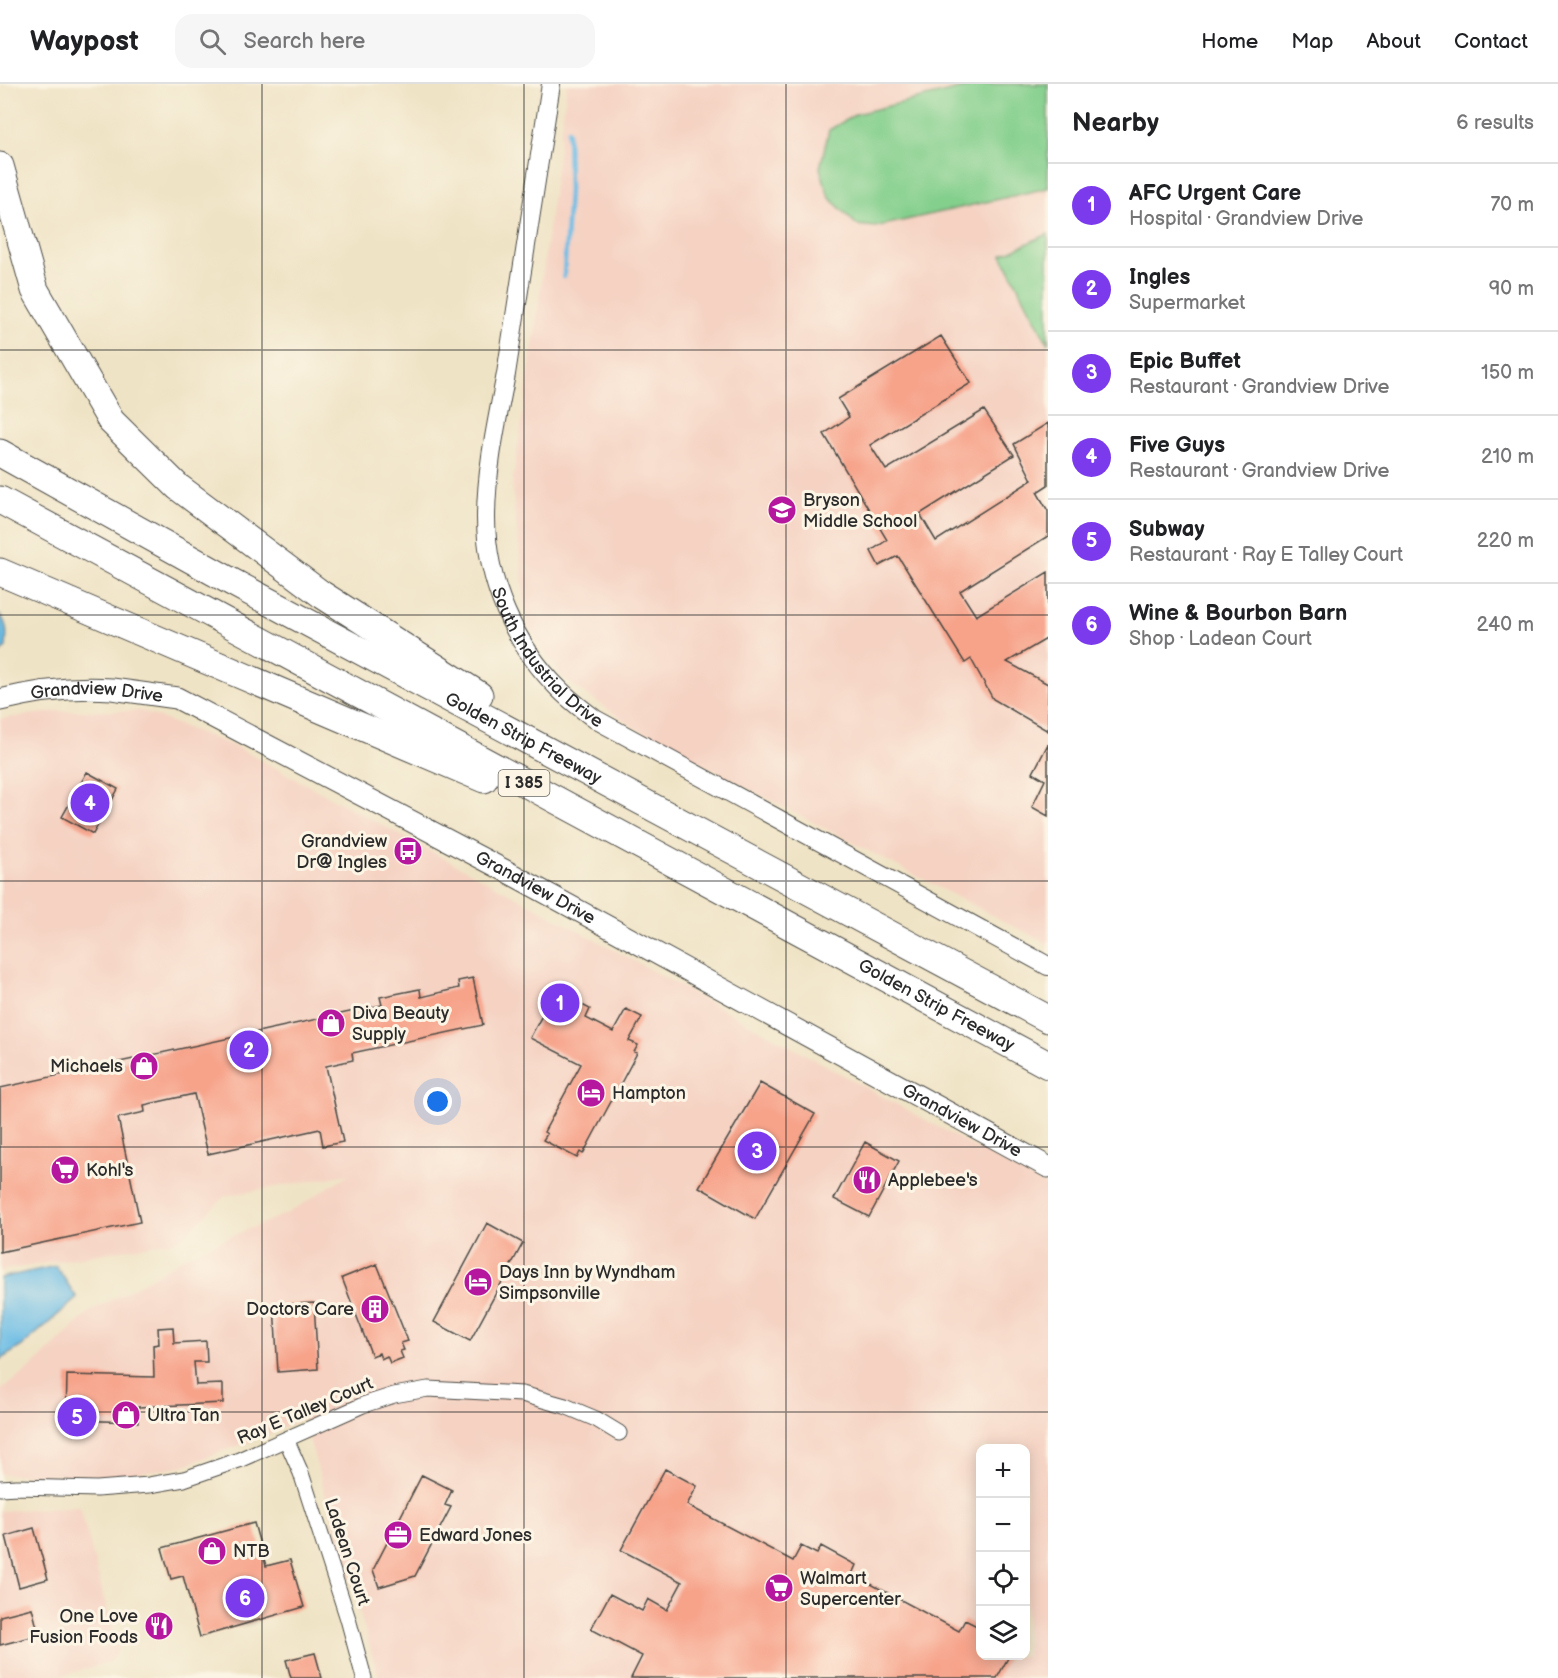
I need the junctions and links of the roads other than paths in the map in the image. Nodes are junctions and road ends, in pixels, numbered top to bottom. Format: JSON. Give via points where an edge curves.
{"nodes":[{"id":1,"x":551,"y":84,"type":"edge"},
{"id":2,"x":0,"y":166,"type":"edge"},
{"id":3,"x":0,"y":453,"type":"edge"},
{"id":4,"x":0,"y":500,"type":"edge"},
{"id":5,"x":0,"y":572,"type":"edge"},
{"id":6,"x":0,"y":700,"type":"edge"},
{"id":7,"x":662,"y":812,"type":"junction"},
{"id":8,"x":639,"y":845,"type":"junction"},
{"id":9,"x":1048,"y":966,"type":"edge"},
{"id":10,"x":1048,"y":1019,"type":"edge"},
{"id":11,"x":1048,"y":1065,"type":"edge"},
{"id":12,"x":1048,"y":1167,"type":"edge"},
{"id":13,"x":619,"y":1433,"type":"dead end"},
{"id":14,"x":286,"y":1439,"type":"junction"},
{"id":15,"x":0,"y":1488,"type":"edge"},
{"id":16,"x":364,"y":1678,"type":"edge"}],
"edges":[{"from":1,"to":9,"type":"street","name":"South Industrial Drive","via":[[488,482],[486,520],[492,567],[502,603],[520,640],[560,690],[595,719]]},
{"from":2,"to":7,"type":"highway","via":[[35,290],[111,421],[178,487],[321,594]]},
{"from":3,"to":7,"type":"highway","name":"Golden Strip Freeway","number":"I 385"},
{"from":4,"to":8,"type":"highway","name":"Golden Strip Freeway","number":"I 385"},
{"from":5,"to":8,"type":"highway"},
{"from":6,"to":12,"type":"main road","name":"Grandview Drive","via":[[71,688],[177,698],[514,875]]},
{"from":7,"to":10,"type":"highway","name":"Golden Strip Freeway","number":"I 385"},
{"from":8,"to":11,"type":"highway","name":"Golden Strip Freeway","number":"I 385"},
{"from":13,"to":14,"type":"street","name":"Ray E Talley Court","via":[[565,1406],[522,1394],[428,1389],[363,1404]]},
{"from":14,"to":15,"type":"street","name":"Ray E Talley Court","via":[[211,1471],[149,1485]]},
{"from":14,"to":16,"type":"street","name":"Ladean Court","via":[[301,1473]]}]}
